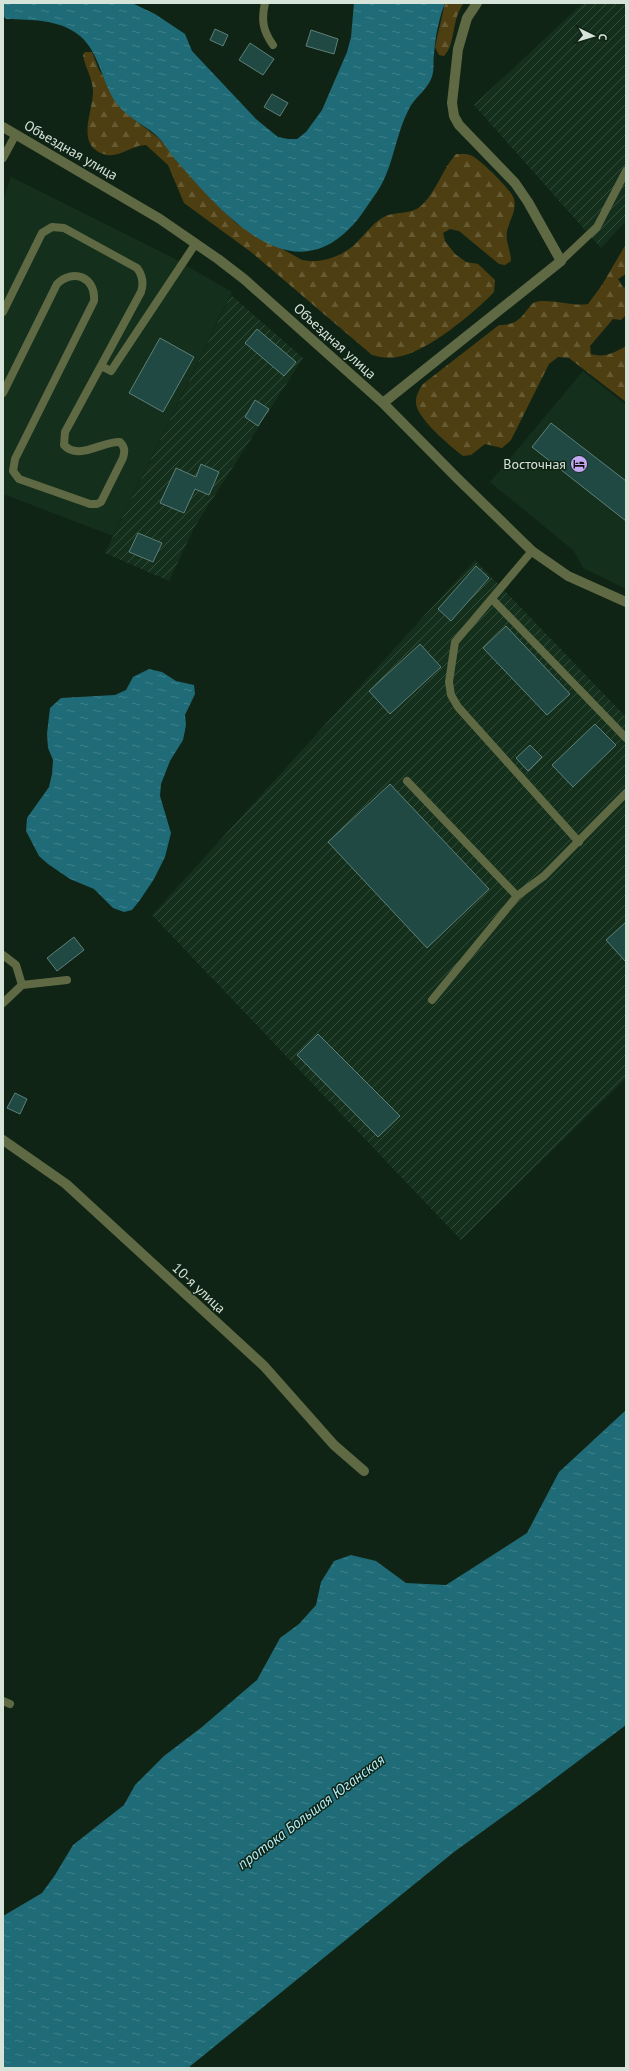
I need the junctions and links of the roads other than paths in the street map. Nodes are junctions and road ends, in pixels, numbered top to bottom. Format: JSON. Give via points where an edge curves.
{"nodes":[{"id":1,"x":265,"y":3,"type":"edge"},
{"id":2,"x":477,"y":3,"type":"edge"},
{"id":3,"x":273,"y":45,"type":"dead end"},
{"id":4,"x":3,"y":127,"type":"edge"},
{"id":5,"x":16,"y":134,"type":"junction"},
{"id":6,"x":3,"y":158,"type":"edge"},
{"id":7,"x":626,"y":171,"type":"edge"},
{"id":8,"x":196,"y":243,"type":"junction"},
{"id":9,"x":561,"y":261,"type":"junction"},
{"id":10,"x":3,"y":312,"type":"edge"},
{"id":11,"x":101,"y":366,"type":"junction"},
{"id":12,"x":3,"y":393,"type":"edge"},
{"id":13,"x":383,"y":403,"type":"junction"},
{"id":14,"x":532,"y":551,"type":"junction"},
{"id":15,"x":492,"y":599,"type":"junction"},
{"id":16,"x":626,"y":602,"type":"edge"},
{"id":17,"x":626,"y":738,"type":"edge"},
{"id":18,"x":407,"y":781,"type":"dead end"},
{"id":19,"x":626,"y":793,"type":"edge"},
{"id":20,"x":579,"y":842,"type":"junction"},
{"id":21,"x":517,"y":896,"type":"junction"},
{"id":22,"x":3,"y":955,"type":"edge"},
{"id":23,"x":67,"y":980,"type":"dead end"},
{"id":24,"x":22,"y":986,"type":"junction"},
{"id":25,"x":432,"y":1000,"type":"dead end"},
{"id":26,"x":3,"y":1003,"type":"edge"},
{"id":27,"x":3,"y":1140,"type":"edge"},
{"id":28,"x":364,"y":1471,"type":"dead end"}],
"edges":[{"from":1,"to":3,"type":"lane","via":[[262,23],[264,33]]},
{"from":2,"to":9,"type":"street","via":[[467,18],[458,49],[452,103],[454,116],[459,125],[515,183]]},
{"from":4,"to":5,"type":"street","name":"Объездная улица"},
{"from":5,"to":6,"type":"lane"},
{"from":5,"to":8,"type":"street","name":"Объездная улица"},
{"from":7,"to":9,"type":"lane","via":[[597,227]]},
{"from":8,"to":11,"type":"lane","via":[[111,371]]},
{"from":8,"to":13,"type":"street","name":"Объездная улица","via":[[244,279]]},
{"from":9,"to":13,"type":"street"},
{"from":10,"to":11,"type":"lane","via":[[42,233],[52,227],[64,228],[138,268],[142,277],[141,292]]},
{"from":11,"to":12,"type":"lane","via":[[63,439],[64,445],[72,451],[114,441],[123,445],[123,458],[101,502],[97,504],[90,504],[19,479],[13,471],[15,459],[94,301],[90,282],[83,278],[68,276],[57,284]]},
{"from":13,"to":14,"type":"street","name":"Объездная улица"},
{"from":14,"to":15,"type":"lane"},
{"from":14,"to":16,"type":"street","name":"Объездная улица","via":[[568,576]]},
{"from":15,"to":17,"type":"lane"},
{"from":15,"to":20,"type":"lane","via":[[455,642],[449,682],[451,694],[458,707]]},
{"from":18,"to":21,"type":"lane"},
{"from":19,"to":20,"type":"lane"},
{"from":20,"to":21,"type":"lane","via":[[544,876]]},
{"from":21,"to":25,"type":"lane"},
{"from":22,"to":24,"type":"lane","via":[[16,965]]},
{"from":23,"to":24,"type":"lane"},
{"from":24,"to":26,"type":"lane"},
{"from":27,"to":28,"type":"street","name":"10-я улица","via":[[66,1184],[264,1366],[334,1445]]}]}
